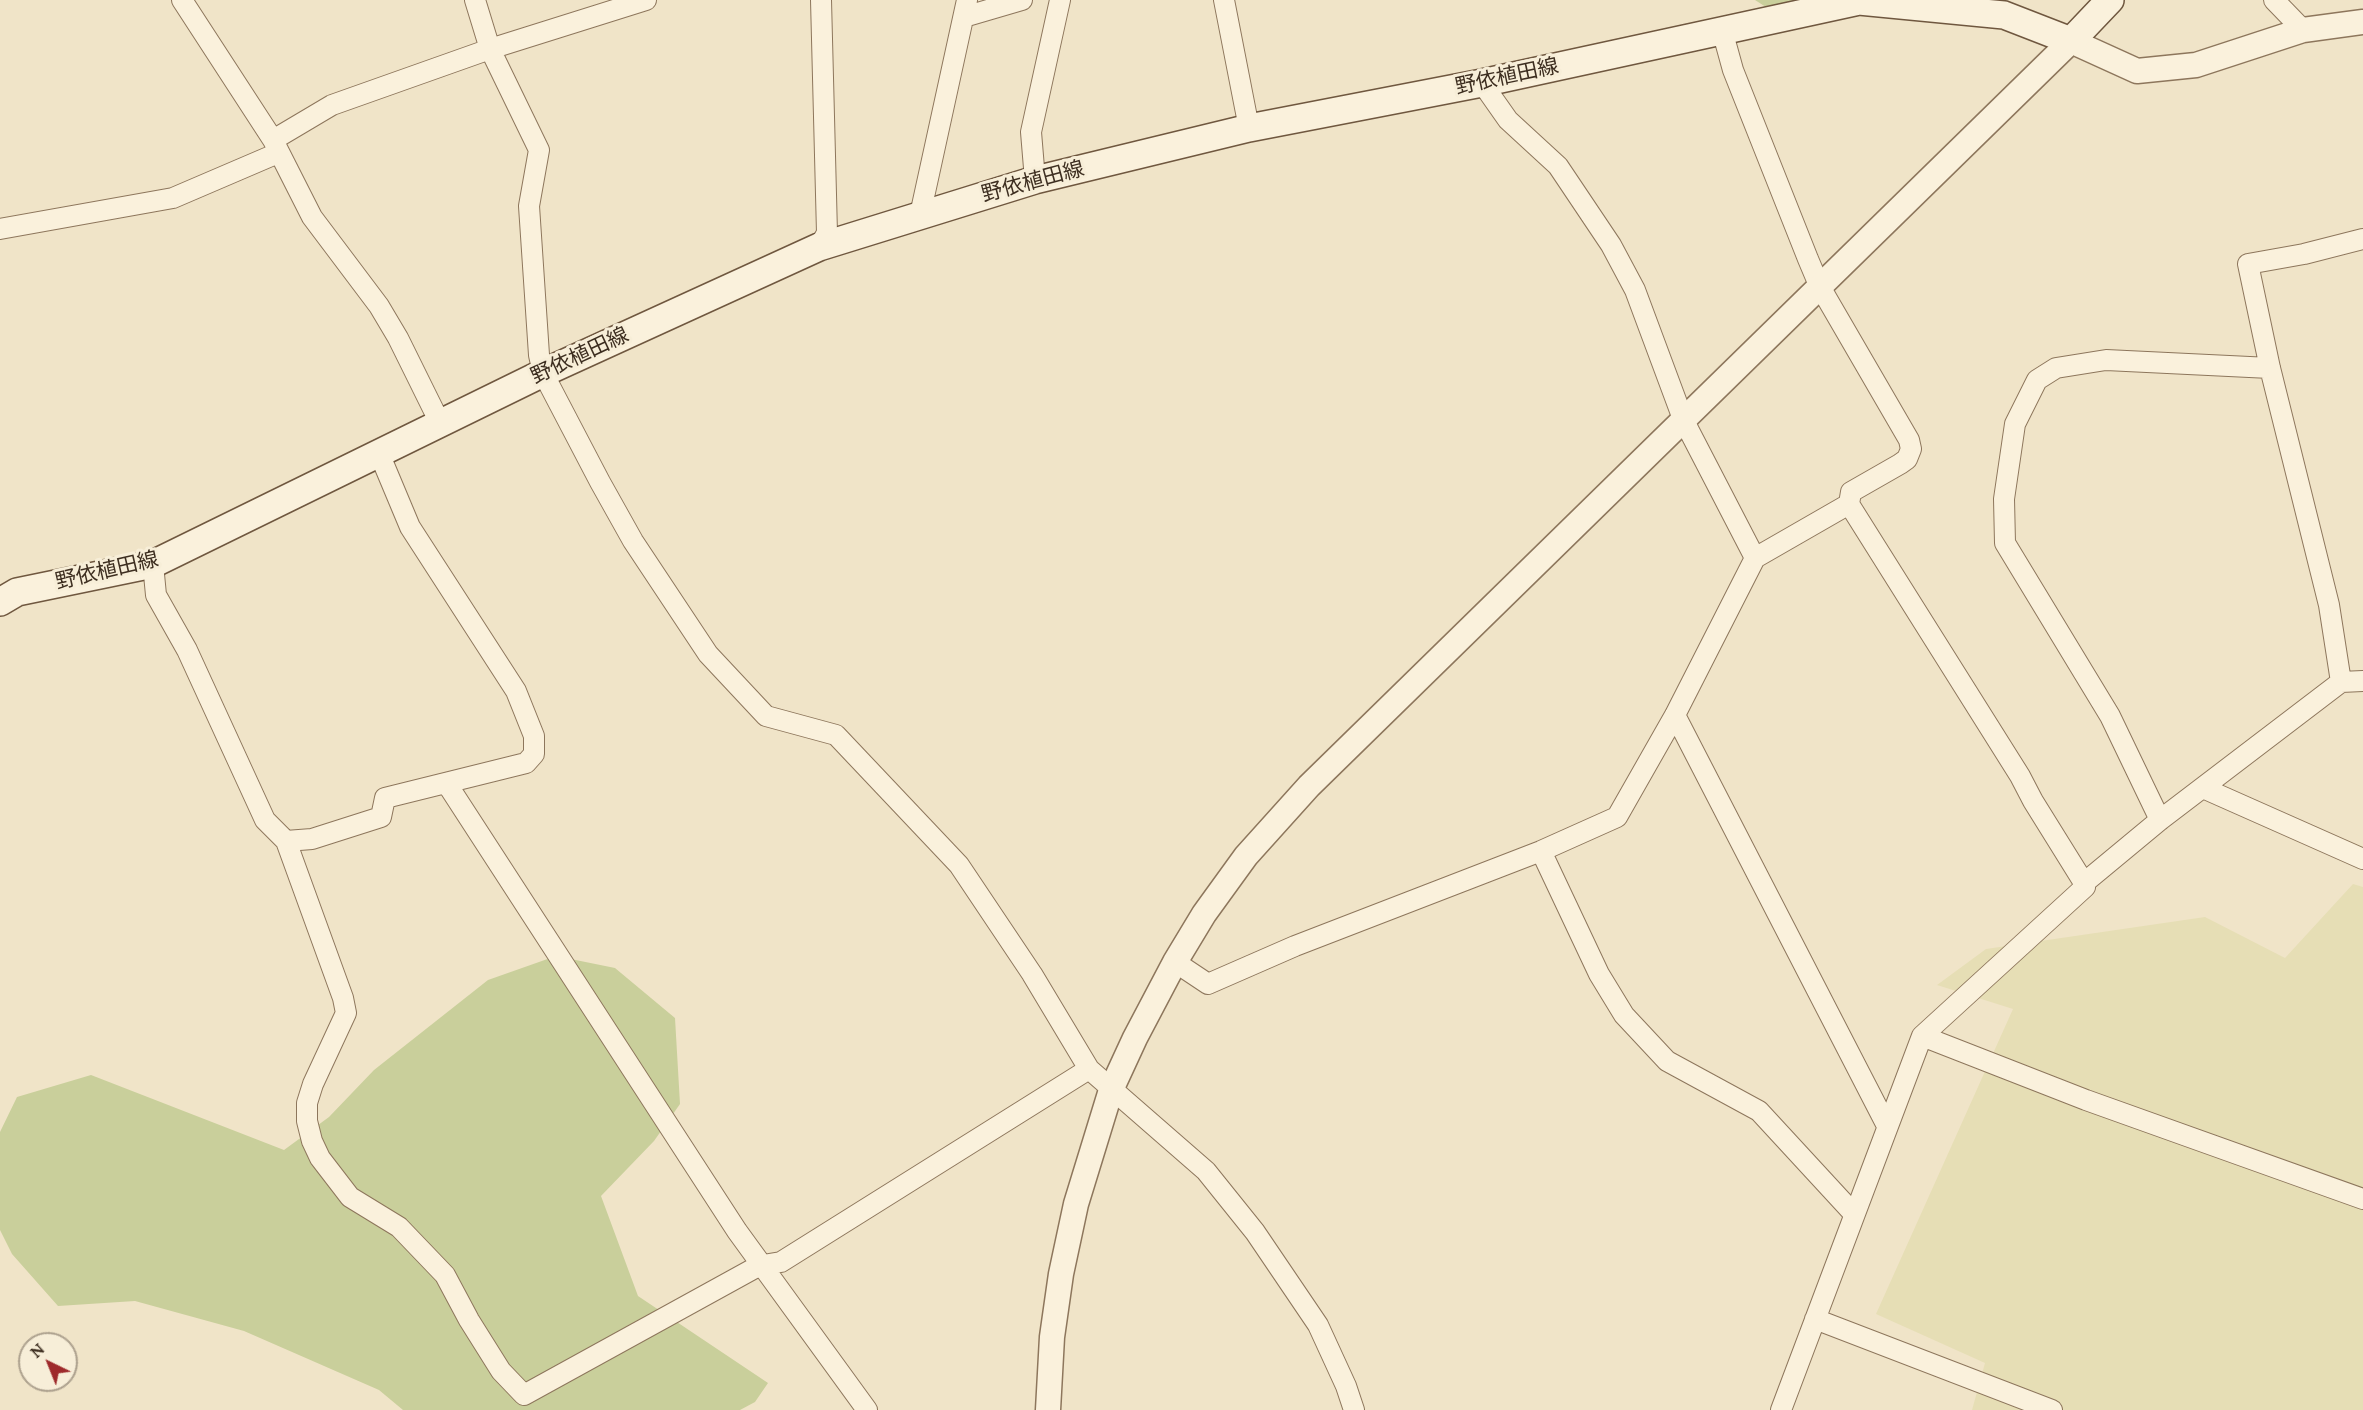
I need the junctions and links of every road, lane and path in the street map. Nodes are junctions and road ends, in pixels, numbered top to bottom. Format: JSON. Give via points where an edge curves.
{"nodes":[{"id":1,"x":182,"y":0,"type":"edge"},
{"id":2,"x":475,"y":0,"type":"edge"},
{"id":3,"x":646,"y":0,"type":"edge"},
{"id":4,"x":821,"y":0,"type":"edge"},
{"id":5,"x":1022,"y":0,"type":"edge"},
{"id":6,"x":1060,"y":0,"type":"edge"},
{"id":7,"x":1224,"y":0,"type":"edge"},
{"id":8,"x":2110,"y":0,"type":"edge"},
{"id":9,"x":2274,"y":0,"type":"edge"},
{"id":10,"x":966,"y":8,"type":"edge"},
{"id":11,"x":2363,"y":22,"type":"edge"},
{"id":12,"x":1722,"y":30,"type":"junction"},
{"id":13,"x":2303,"y":30,"type":"junction"},
{"id":14,"x":2071,"y":41,"type":"junction"},
{"id":15,"x":490,"y":49,"type":"junction"},
{"id":16,"x":1482,"y":83,"type":"junction"},
{"id":17,"x":1249,"y":128,"type":"junction"},
{"id":18,"x":276,"y":146,"type":"junction"},
{"id":19,"x":1035,"y":180,"type":"junction"},
{"id":20,"x":920,"y":215,"type":"junction"},
{"id":21,"x":0,"y":229,"type":"edge"},
{"id":22,"x":2363,"y":239,"type":"edge"},
{"id":23,"x":819,"y":247,"type":"junction"},
{"id":24,"x":1820,"y":285,"type":"junction"},
{"id":25,"x":2270,"y":369,"type":"junction"},
{"id":26,"x":543,"y":373,"type":"junction"},
{"id":27,"x":1683,"y":419,"type":"junction"},
{"id":28,"x":440,"y":423,"type":"junction"},
{"id":29,"x":379,"y":453,"type":"junction"},
{"id":30,"x":1850,"y":504,"type":"junction"},
{"id":31,"x":1755,"y":558,"type":"junction"},
{"id":32,"x":153,"y":564,"type":"junction"},
{"id":33,"x":0,"y":602,"type":"edge"},
{"id":34,"x":2363,"y":681,"type":"edge"},
{"id":35,"x":2341,"y":682,"type":"junction"},
{"id":36,"x":1675,"y":714,"type":"junction"},
{"id":37,"x":447,"y":784,"type":"junction"},
{"id":38,"x":2203,"y":788,"type":"junction"},
{"id":39,"x":2160,"y":820,"type":"junction"},
{"id":40,"x":286,"y":841,"type":"junction"},
{"id":41,"x":1541,"y":851,"type":"junction"},
{"id":42,"x":2363,"y":859,"type":"edge"},
{"id":43,"x":2084,"y":883,"type":"junction"},
{"id":44,"x":1175,"y":962,"type":"junction"},
{"id":45,"x":1923,"y":1036,"type":"junction"},
{"id":46,"x":1089,"y":1069,"type":"junction"},
{"id":47,"x":1111,"y":1090,"type":"junction"},
{"id":48,"x":1887,"y":1126,"type":"junction"},
{"id":49,"x":2363,"y":1199,"type":"edge"},
{"id":50,"x":1854,"y":1214,"type":"junction"},
{"id":51,"x":763,"y":1265,"type":"junction"},
{"id":52,"x":1815,"y":1319,"type":"junction"},
{"id":53,"x":867,"y":1410,"type":"edge"},
{"id":54,"x":1048,"y":1410,"type":"edge"},
{"id":55,"x":1354,"y":1410,"type":"edge"},
{"id":56,"x":1781,"y":1410,"type":"edge"},
{"id":57,"x":2052,"y":1410,"type":"edge"}],
"edges":[{"from":1,"to":18,"type":"street"},
{"from":2,"to":15,"type":"street"},
{"from":3,"to":15,"type":"street"},
{"from":4,"to":23,"type":"street","via":[[827,233]]},
{"from":5,"to":10,"type":"street"},
{"from":6,"to":19,"type":"street","via":[[1031,132]]},
{"from":7,"to":17,"type":"street"},
{"from":8,"to":14,"type":"main road"},
{"from":9,"to":13,"type":"street"},
{"from":10,"to":20,"type":"street"},
{"from":11,"to":13,"type":"street"},
{"from":12,"to":14,"type":"main road","name":"野依植田線","via":[[1859,1],[2004,15]]},
{"from":12,"to":16,"type":"main road","name":"野依植田線"},
{"from":12,"to":24,"type":"street","via":[[1733,70]]},
{"from":13,"to":14,"type":"street","via":[[2196,65],[2137,71]]},
{"from":14,"to":24,"type":"street"},
{"from":15,"to":18,"type":"street","via":[[332,105]]},
{"from":15,"to":26,"type":"street","via":[[539,150],[530,206]]},
{"from":16,"to":17,"type":"main road","name":"野依植田線"},
{"from":16,"to":27,"type":"street","via":[[1508,120],[1558,166],[1611,245],[1635,290]]},
{"from":17,"to":19,"type":"main road","name":"野依植田線"},
{"from":18,"to":21,"type":"street","via":[[173,198]]},
{"from":18,"to":28,"type":"street","via":[[312,217],[379,306],[398,338]]},
{"from":19,"to":20,"type":"main road","name":"野依植田線"},
{"from":20,"to":23,"type":"main road","name":"野依植田線"},
{"from":22,"to":25,"type":"street","via":[[2248,264]]},
{"from":23,"to":26,"type":"main road","name":"野依植田線"},
{"from":24,"to":27,"type":"street"},
{"from":24,"to":30,"type":"street","via":[[1911,449],[1907,459],[1851,492]]},
{"from":25,"to":35,"type":"street","via":[[2330,605]]},
{"from":25,"to":39,"type":"street","via":[[2106,360],[2056,368],[2037,381],[2015,424],[2004,500],[2006,543],[2110,716]]},
{"from":26,"to":28,"type":"main road","name":"野依植田線"},
{"from":26,"to":46,"type":"street","via":[[633,541],[708,654],[766,717],[836,735],[959,865]]},
{"from":27,"to":31,"type":"street"},
{"from":27,"to":44,"type":"street","via":[[1309,786],[1246,856]]},
{"from":28,"to":29,"type":"main road","name":"野依植田線"},
{"from":29,"to":32,"type":"main road","name":"野依植田線"},
{"from":29,"to":37,"type":"street","via":[[410,527],[516,691],[534,736],[534,754],[526,763]]},
{"from":30,"to":31,"type":"street"},
{"from":30,"to":43,"type":"street"},
{"from":31,"to":36,"type":"street"},
{"from":32,"to":33,"type":"main road","name":"野依植田線","via":[[17,592]]},
{"from":32,"to":40,"type":"street","via":[[156,595],[187,650],[265,820]]},
{"from":34,"to":35,"type":"street"},
{"from":35,"to":38,"type":"street"},
{"from":36,"to":41,"type":"street","via":[[1617,817]]},
{"from":36,"to":48,"type":"street"},
{"from":37,"to":40,"type":"street","via":[[385,798],[381,817],[312,839]]},
{"from":37,"to":51,"type":"street","via":[[724,1212]]},
{"from":38,"to":39,"type":"street"},
{"from":38,"to":42,"type":"street"},
{"from":39,"to":43,"type":"street"},
{"from":40,"to":51,"type":"street","via":[[346,1013],[307,1103],[312,1141],[350,1197],[399,1227],[445,1275],[501,1371],[524,1395]]},
{"from":41,"to":44,"type":"street","via":[[1295,946],[1208,984]]},
{"from":41,"to":50,"type":"street","via":[[1599,974],[1624,1015],[1667,1061],[1758,1111]]},
{"from":43,"to":45,"type":"street","via":[[2085,887]]},
{"from":44,"to":47,"type":"street"},
{"from":45,"to":48,"type":"street"},
{"from":45,"to":49,"type":"street","via":[[2086,1100]]},
{"from":46,"to":47,"type":"street"},
{"from":46,"to":51,"type":"street","via":[[781,1262]]},
{"from":47,"to":54,"type":"street","via":[[1076,1204],[1061,1274]]},
{"from":47,"to":55,"type":"street","via":[[1206,1171],[1255,1232],[1318,1324]]},
{"from":48,"to":50,"type":"street"},
{"from":50,"to":52,"type":"street"},
{"from":51,"to":53,"type":"street"},
{"from":52,"to":56,"type":"street"},
{"from":52,"to":57,"type":"street"}]}
